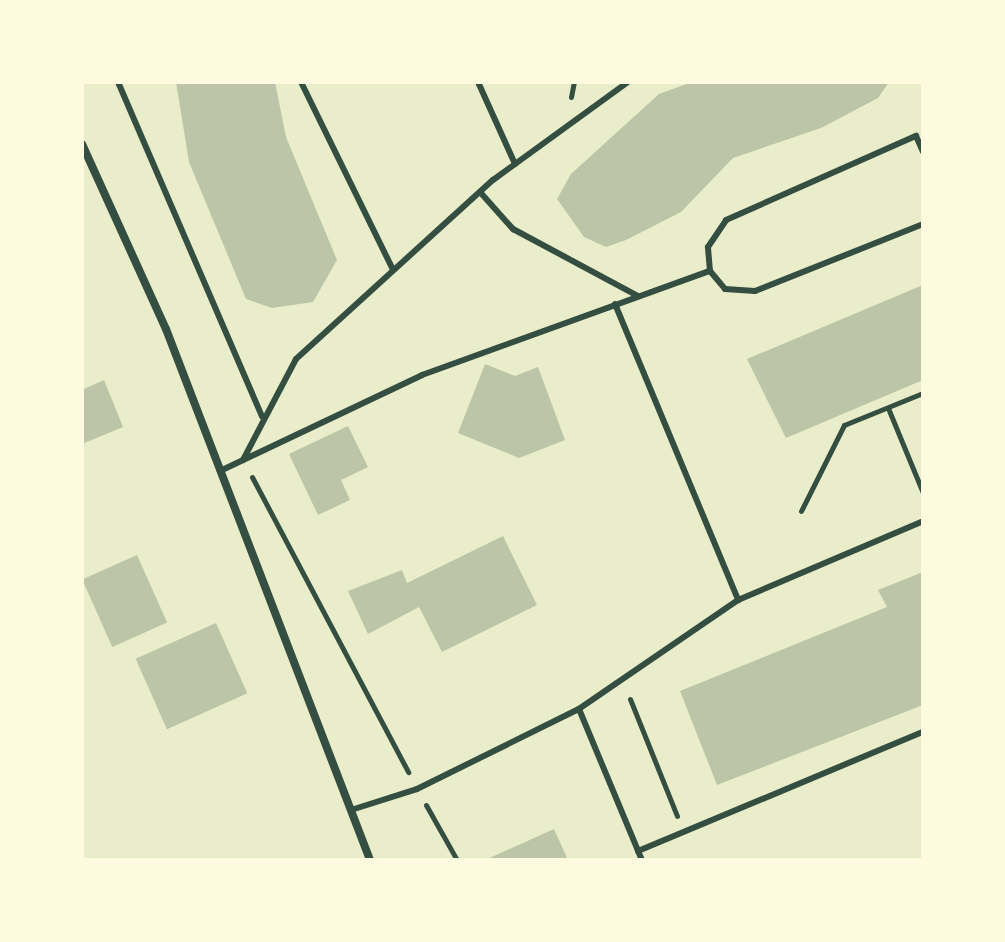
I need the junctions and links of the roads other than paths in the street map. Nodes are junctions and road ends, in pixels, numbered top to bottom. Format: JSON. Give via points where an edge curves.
{"nodes":[{"id":1,"x":118,"y":82,"type":"edge"},
{"id":2,"x":301,"y":82,"type":"edge"},
{"id":3,"x":478,"y":82,"type":"edge"},
{"id":4,"x":628,"y":82,"type":"edge"},
{"id":5,"x":82,"y":144,"type":"edge"},
{"id":6,"x":923,"y":152,"type":"edge"},
{"id":7,"x":515,"y":164,"type":"junction"},
{"id":8,"x":480,"y":192,"type":"junction"},
{"id":9,"x":923,"y":224,"type":"edge"},
{"id":10,"x":393,"y":270,"type":"junction"},
{"id":11,"x":710,"y":271,"type":"junction"},
{"id":12,"x":638,"y":296,"type":"junction"},
{"id":13,"x":615,"y":304,"type":"junction"},
{"id":14,"x":262,"y":416,"type":"junction"},
{"id":15,"x":243,"y":460,"type":"junction"},
{"id":16,"x":220,"y":471,"type":"junction"},
{"id":17,"x":923,"y":521,"type":"edge"},
{"id":18,"x":738,"y":600,"type":"junction"},
{"id":19,"x":579,"y":709,"type":"junction"},
{"id":20,"x":923,"y":732,"type":"edge"},
{"id":21,"x":351,"y":810,"type":"junction"},
{"id":22,"x":638,"y":851,"type":"junction"},
{"id":23,"x":370,"y":860,"type":"edge"},
{"id":24,"x":642,"y":860,"type":"edge"}],
"edges":[{"from":1,"to":14,"type":"lane"},
{"from":2,"to":10,"type":"lane"},
{"from":3,"to":7,"type":"lane"},
{"from":4,"to":7,"type":"lane"},
{"from":5,"to":16,"type":"street"},
{"from":6,"to":11,"type":"lane","via":[[916,136],[726,220],[708,247]]},
{"from":7,"to":8,"type":"lane"},
{"from":8,"to":10,"type":"lane"},
{"from":8,"to":12,"type":"lane","via":[[513,229]]},
{"from":9,"to":11,"type":"lane","via":[[755,291],[725,289]]},
{"from":10,"to":14,"type":"lane","via":[[296,359]]},
{"from":11,"to":12,"type":"lane"},
{"from":12,"to":13,"type":"lane"},
{"from":13,"to":15,"type":"lane","via":[[422,375]]},
{"from":13,"to":18,"type":"lane"},
{"from":14,"to":15,"type":"lane"},
{"from":15,"to":16,"type":"lane"},
{"from":16,"to":21,"type":"street"},
{"from":17,"to":18,"type":"lane"},
{"from":18,"to":19,"type":"lane"},
{"from":19,"to":21,"type":"lane","via":[[417,789]]},
{"from":19,"to":22,"type":"lane"},
{"from":20,"to":22,"type":"lane"},
{"from":21,"to":23,"type":"street"},
{"from":22,"to":24,"type":"lane"}]}
